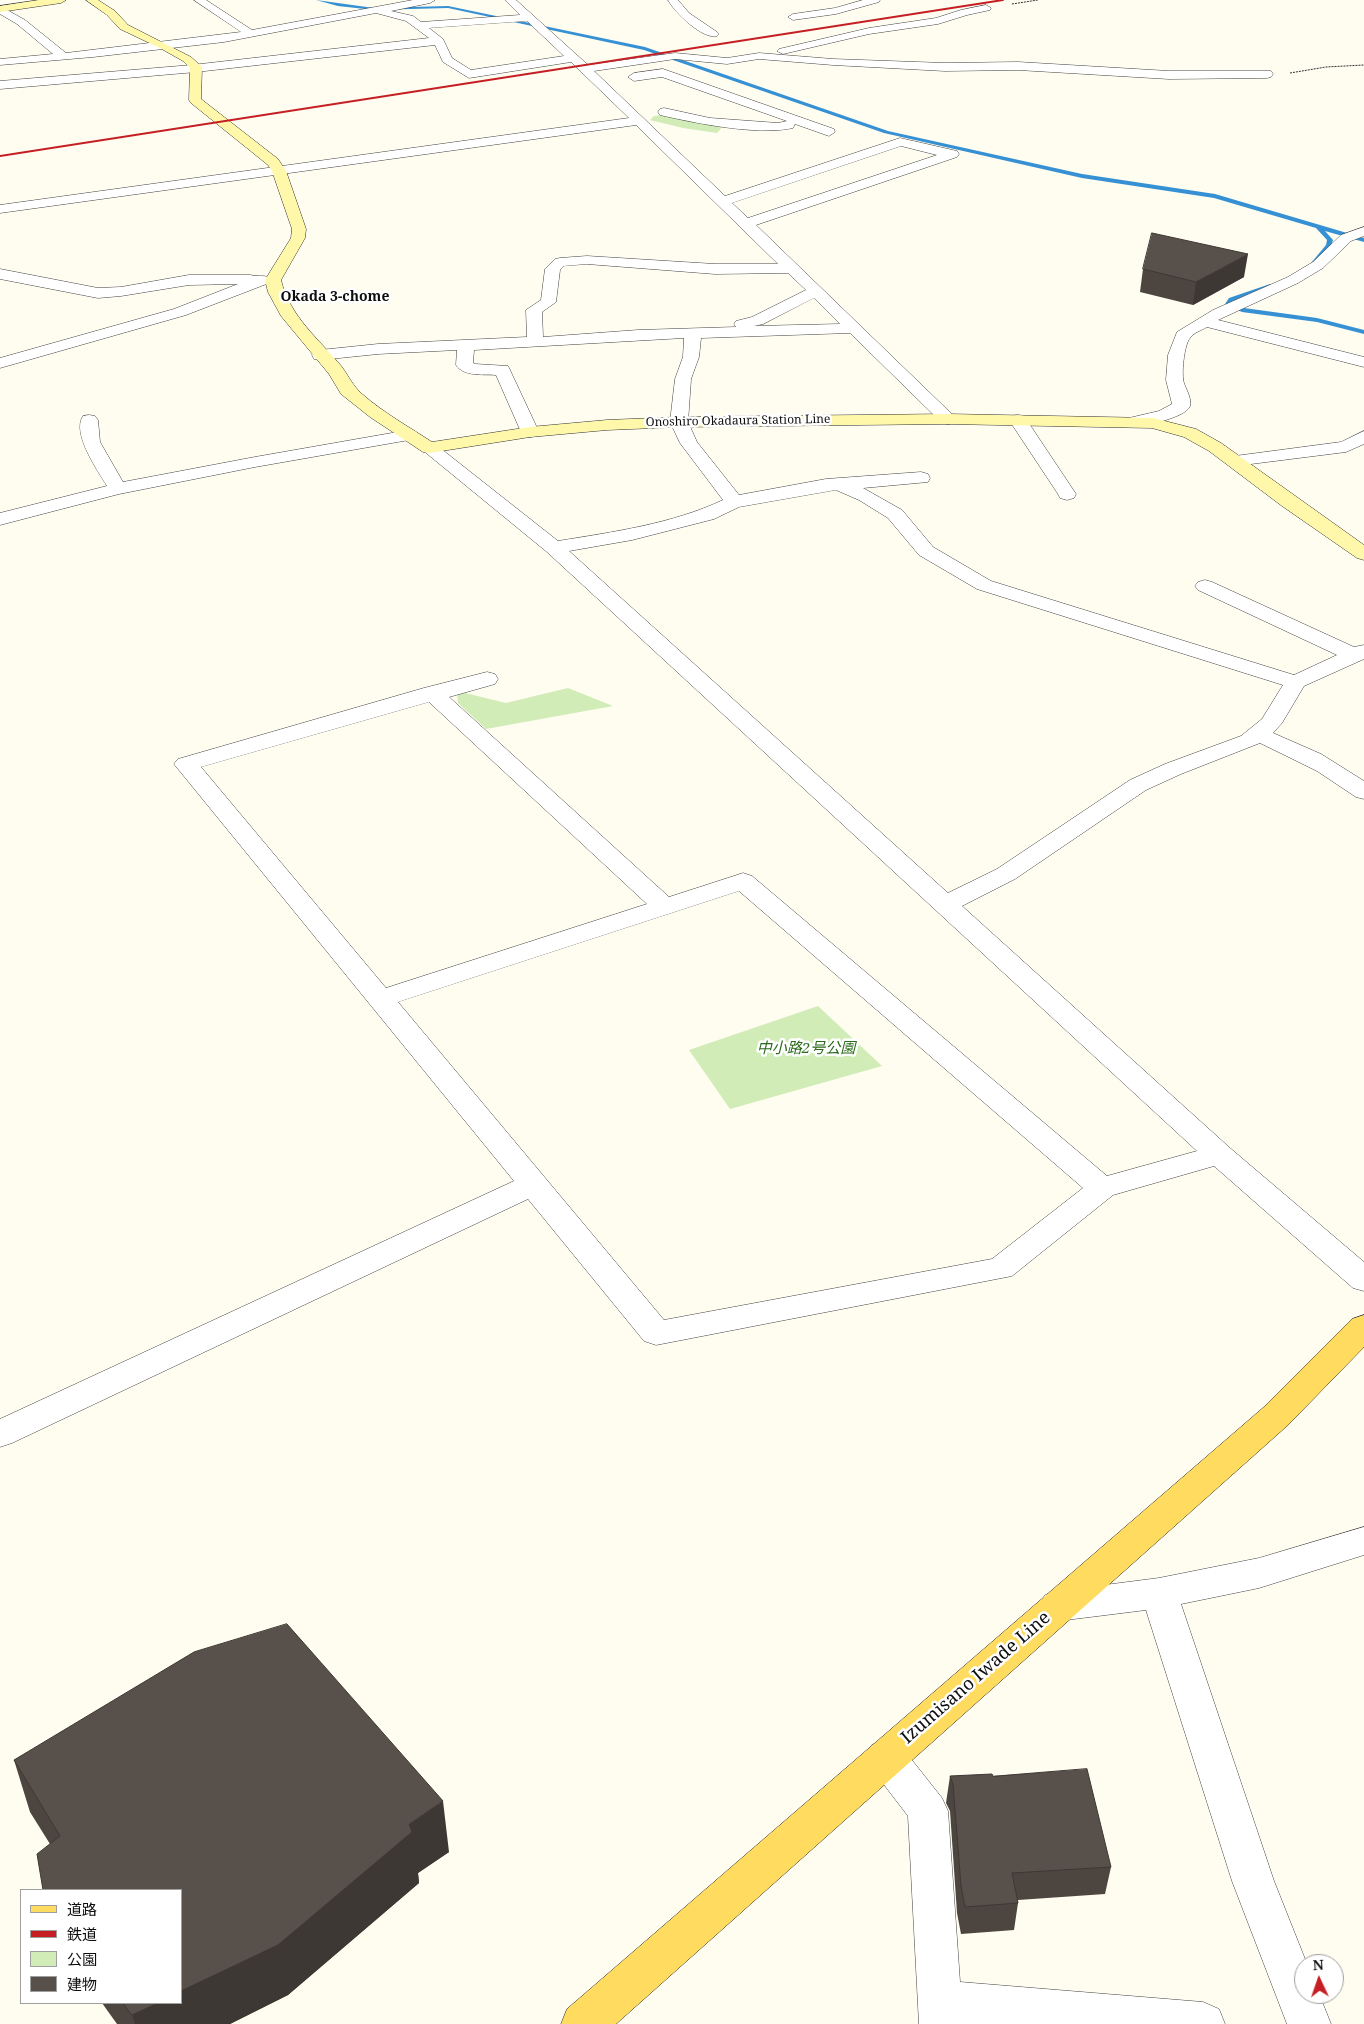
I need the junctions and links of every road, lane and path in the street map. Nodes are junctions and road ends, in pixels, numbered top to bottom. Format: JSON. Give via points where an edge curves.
{"nodes":[{"id":1,"x":61,"y":0,"type":"edge"},
{"id":2,"x":90,"y":0,"type":"edge"},
{"id":3,"x":199,"y":0,"type":"edge"},
{"id":4,"x":430,"y":0,"type":"edge"},
{"id":5,"x":510,"y":0,"type":"edge"},
{"id":6,"x":673,"y":0,"type":"edge"},
{"id":7,"x":875,"y":0,"type":"edge"},
{"id":8,"x":398,"y":5,"type":"edge"},
{"id":9,"x":986,"y":8,"type":"dead end"},
{"id":10,"x":0,"y":9,"type":"edge"},
{"id":11,"x":528,"y":18,"type":"junction"},
{"id":12,"x":793,"y":18,"type":"dead end"},
{"id":13,"x":419,"y":25,"type":"junction"},
{"id":14,"x":245,"y":34,"type":"junction"},
{"id":15,"x":713,"y":34,"type":"dead end"},
{"id":16,"x":439,"y":41,"type":"junction"},
{"id":17,"x":164,"y":46,"type":"junction"},
{"id":18,"x":62,"y":56,"type":"junction"},
{"id":19,"x":759,"y":56,"type":"junction"},
{"id":20,"x":572,"y":58,"type":"junction"},
{"id":21,"x":273,"y":60,"type":"junction"},
{"id":22,"x":0,"y":62,"type":"edge"},
{"id":23,"x":1364,"y":65,"type":"edge"},
{"id":24,"x":196,"y":68,"type":"junction"},
{"id":25,"x":585,"y":69,"type":"junction"},
{"id":26,"x":1266,"y":74,"type":"joint"},
{"id":27,"x":598,"y":82,"type":"junction"},
{"id":28,"x":0,"y":85,"type":"edge"},
{"id":29,"x":735,"y":98,"type":"junction"},
{"id":30,"x":664,"y":112,"type":"junction"},
{"id":31,"x":636,"y":118,"type":"junction"},
{"id":32,"x":802,"y":122,"type":"junction"},
{"id":33,"x":829,"y":132,"type":"dead end"},
{"id":34,"x":279,"y":171,"type":"junction"},
{"id":35,"x":722,"y":202,"type":"junction"},
{"id":36,"x":0,"y":209,"type":"edge"},
{"id":37,"x":746,"y":224,"type":"junction"},
{"id":38,"x":1364,"y":231,"type":"edge"},
{"id":39,"x":792,"y":268,"type":"junction"},
{"id":40,"x":0,"y":274,"type":"edge"},
{"id":41,"x":268,"y":280,"type":"junction"},
{"id":42,"x":816,"y":292,"type":"junction"},
{"id":43,"x":1205,"y":322,"type":"junction"},
{"id":44,"x":853,"y":328,"type":"junction"},
{"id":45,"x":720,"y":332,"type":"junction"},
{"id":46,"x":693,"y":333,"type":"junction"},
{"id":47,"x":536,"y":342,"type":"junction"},
{"id":48,"x":466,"y":345,"type":"junction"},
{"id":49,"x":320,"y":356,"type":"junction"},
{"id":50,"x":1364,"y":362,"type":"edge"},
{"id":51,"x":0,"y":363,"type":"edge"},
{"id":52,"x":948,"y":419,"type":"junction"},
{"id":53,"x":89,"y":420,"type":"dead end"},
{"id":54,"x":1018,"y":420,"type":"junction"},
{"id":55,"x":679,"y":422,"type":"junction"},
{"id":56,"x":1135,"y":422,"type":"junction"},
{"id":57,"x":530,"y":432,"type":"junction"},
{"id":58,"x":409,"y":434,"type":"junction"},
{"id":59,"x":1364,"y":436,"type":"edge"},
{"id":60,"x":1346,"y":447,"type":"junction"},
{"id":61,"x":429,"y":448,"type":"junction"},
{"id":62,"x":1364,"y":452,"type":"edge"},
{"id":63,"x":1235,"y":461,"type":"junction"},
{"id":64,"x":921,"y":478,"type":"dead end"},
{"id":65,"x":838,"y":484,"type":"junction"},
{"id":66,"x":118,"y":489,"type":"junction"},
{"id":67,"x":1067,"y":494,"type":"dead end"},
{"id":68,"x":734,"y":502,"type":"junction"},
{"id":69,"x":0,"y":519,"type":"edge"},
{"id":70,"x":554,"y":548,"type":"junction"},
{"id":71,"x":1362,"y":550,"type":"edge"},
{"id":72,"x":1205,"y":586,"type":"dead end"},
{"id":73,"x":1359,"y":653,"type":"edge"},
{"id":74,"x":487,"y":679,"type":"dead end"},
{"id":75,"x":1296,"y":682,"type":"junction"},
{"id":76,"x":432,"y":694,"type":"junction"},
{"id":77,"x":1257,"y":734,"type":"junction"},
{"id":78,"x":1364,"y":792,"type":"edge"},
{"id":79,"x":946,"y":904,"type":"junction"},
{"id":80,"x":665,"y":907,"type":"junction"},
{"id":81,"x":380,"y":999,"type":"junction"},
{"id":82,"x":1219,"y":1155,"type":"junction"},
{"id":83,"x":533,"y":1184,"type":"junction"},
{"id":84,"x":1102,"y":1188,"type":"junction"},
{"id":85,"x":1364,"y":1280,"type":"edge"},
{"id":86,"x":1364,"y":1327,"type":"edge"},
{"id":87,"x":0,"y":1434,"type":"edge"},
{"id":88,"x":1364,"y":1540,"type":"edge"},
{"id":89,"x":1160,"y":1593,"type":"junction"},
{"id":90,"x":1058,"y":1606,"type":"junction"},
{"id":91,"x":886,"y":1757,"type":"junction"},
{"id":92,"x":940,"y":2013,"type":"edge"},
{"id":93,"x":583,"y":2024,"type":"edge"},
{"id":94,"x":1203,"y":2024,"type":"edge"},
{"id":95,"x":1309,"y":2024,"type":"edge"}],
"edges":[{"from":1,"to":10,"type":"main road"},
{"from":2,"to":17,"type":"main road","via":[[111,13],[124,27]]},
{"from":3,"to":14,"type":"street"},
{"from":4,"to":8,"type":"street"},
{"from":5,"to":11,"type":"street"},
{"from":6,"to":15,"type":"street","via":[[682,13]]},
{"from":7,"to":12,"type":"street"},
{"from":8,"to":13,"type":"street","via":[[401,19],[409,18]]},
{"from":8,"to":14,"type":"street"},
{"from":9,"to":19,"type":"street","via":[[938,21],[869,31]]},
{"from":10,"to":18,"type":"street"},
{"from":11,"to":13,"type":"street"},
{"from":11,"to":20,"type":"street"},
{"from":13,"to":16,"type":"street"},
{"from":14,"to":17,"type":"street"},
{"from":14,"to":21,"type":"street"},
{"from":16,"to":20,"type":"street","via":[[447,60],[469,74]]},
{"from":16,"to":21,"type":"street","via":[[391,45],[351,57]]},
{"from":17,"to":18,"type":"street"},
{"from":17,"to":24,"type":"main road"},
{"from":18,"to":22,"type":"street"},
{"from":19,"to":25,"type":"street","via":[[727,61],[675,56]]},
{"from":19,"to":26,"type":"street","via":[[945,67],[1018,66],[1169,74]]},
{"from":20,"to":25,"type":"street"},
{"from":21,"to":24,"type":"street"},
{"from":23,"to":26,"type":"path"},
{"from":24,"to":28,"type":"street"},
{"from":24,"to":34,"type":"main road","via":[[196,100],[199,104],[246,139]]},
{"from":25,"to":27,"type":"street"},
{"from":27,"to":29,"type":"street","via":[[663,73]]},
{"from":27,"to":31,"type":"street"},
{"from":29,"to":30,"type":"street"},
{"from":29,"to":32,"type":"street"},
{"from":30,"to":31,"type":"street"},
{"from":30,"to":32,"type":"street","via":[[710,122],[759,126],[778,127]]},
{"from":31,"to":34,"type":"street"},
{"from":31,"to":35,"type":"street"},
{"from":32,"to":33,"type":"street"},
{"from":34,"to":36,"type":"street"},
{"from":34,"to":41,"type":"main road","via":[[299,229],[298,238]]},
{"from":35,"to":37,"type":"street"},
{"from":35,"to":37,"type":"street","via":[[900,142],[952,154]]},
{"from":37,"to":39,"type":"street"},
{"from":38,"to":43,"type":"street","via":[[1346,238],[1318,265],[1301,275]]},
{"from":39,"to":42,"type":"street"},
{"from":39,"to":47,"type":"street","via":[[715,269],[587,260],[560,262],[553,269],[548,302],[534,310]]},
{"from":40,"to":41,"type":"street","via":[[99,293],[188,280]]},
{"from":41,"to":49,"type":"main road"},
{"from":41,"to":51,"type":"street","via":[[146,322]]},
{"from":42,"to":44,"type":"street"},
{"from":42,"to":45,"type":"street","via":[[757,321]]},
{"from":43,"to":50,"type":"street"},
{"from":43,"to":56,"type":"street","via":[[1183,336],[1176,355],[1174,380],[1181,406]]},
{"from":44,"to":45,"type":"street"},
{"from":44,"to":52,"type":"street"},
{"from":45,"to":46,"type":"street"},
{"from":46,"to":47,"type":"street"},
{"from":46,"to":55,"type":"street","via":[[691,357],[683,379]]},
{"from":47,"to":48,"type":"street"},
{"from":48,"to":49,"type":"street","via":[[378,348]]},
{"from":48,"to":57,"type":"street","via":[[464,365],[471,369],[502,370]]},
{"from":49,"to":58,"type":"main road","via":[[337,372],[345,389]]},
{"from":52,"to":54,"type":"main road","name":"Onoshiro Okadaura Station Line"},
{"from":52,"to":55,"type":"main road","name":"Onoshiro Okadaura Station Line"},
{"from":53,"to":66,"type":"street","via":[[91,442]]},
{"from":54,"to":56,"type":"main road","name":"Onoshiro Okadaura Station Line"},
{"from":54,"to":67,"type":"street"},
{"from":55,"to":57,"type":"main road","name":"Onoshiro Okadaura Station Line","via":[[607,424]]},
{"from":55,"to":68,"type":"street","via":[[689,442]]},
{"from":56,"to":63,"type":"main road","name":"Onoshiro Okadaura Station Line","via":[[1190,433]]},
{"from":57,"to":61,"type":"main road","name":"Onoshiro Okadaura Station Line"},
{"from":58,"to":61,"type":"main road"},
{"from":58,"to":66,"type":"street"},
{"from":59,"to":60,"type":"street"},
{"from":60,"to":62,"type":"street"},
{"from":60,"to":63,"type":"street"},
{"from":61,"to":70,"type":"street"},
{"from":63,"to":71,"type":"main road","name":"Onoshiro Okadaura Station Line"},
{"from":64,"to":65,"type":"street"},
{"from":65,"to":68,"type":"street"},
{"from":65,"to":75,"type":"street","via":[[895,514],[926,551],[984,585]]},
{"from":66,"to":69,"type":"street"},
{"from":68,"to":70,"type":"street","via":[[707,515],[632,534]]},
{"from":70,"to":79,"type":"street"},
{"from":72,"to":73,"type":"street"},
{"from":73,"to":75,"type":"street"},
{"from":74,"to":76,"type":"street"},
{"from":75,"to":77,"type":"street","via":[[1271,723]]},
{"from":76,"to":80,"type":"street"},
{"from":76,"to":81,"type":"street","via":[[186,764]]},
{"from":77,"to":78,"type":"street","via":[[1302,753],[1337,772]]},
{"from":77,"to":79,"type":"street","via":[[1249,741],[1138,785],[1006,874]]},
{"from":79,"to":82,"type":"street"},
{"from":80,"to":81,"type":"street"},
{"from":80,"to":84,"type":"street","via":[[744,881]]},
{"from":81,"to":83,"type":"street"},
{"from":82,"to":84,"type":"street"},
{"from":82,"to":85,"type":"street"},
{"from":83,"to":84,"type":"street","via":[[656,1333],[1001,1268]]},
{"from":83,"to":87,"type":"street"},
{"from":86,"to":90,"type":"main road","name":"Izumisano Iwade Line","via":[[1276,1416]]},
{"from":88,"to":89,"type":"street","via":[[1259,1573]]},
{"from":89,"to":90,"type":"street"},
{"from":89,"to":95,"type":"street","via":[[1253,1881]]},
{"from":90,"to":91,"type":"main road","name":"Izumisano Iwade Line"},
{"from":91,"to":92,"type":"street","via":[[928,1811]]},
{"from":91,"to":93,"type":"main road","name":"Izumisano Iwade Line"},
{"from":92,"to":94,"type":"street"}]}
